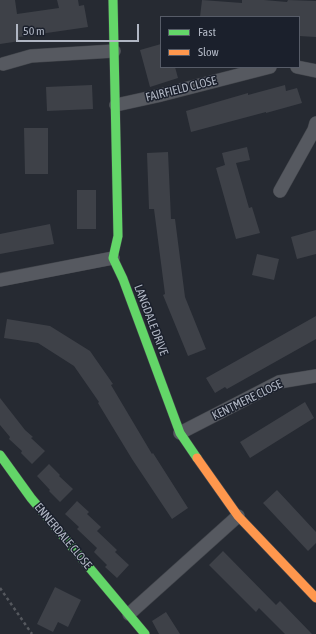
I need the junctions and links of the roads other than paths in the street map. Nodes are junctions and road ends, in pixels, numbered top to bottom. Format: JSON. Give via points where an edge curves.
{"nodes":[{"id":1,"x":112,"y":0,"type":"edge"},
{"id":2,"x":114,"y":52,"type":"junction"},
{"id":3,"x":3,"y":64,"type":"dead end"},
{"id":4,"x":261,"y":68,"type":"edge"},
{"id":5,"x":300,"y":68,"type":"edge"},
{"id":6,"x":316,"y":71,"type":"edge"},
{"id":7,"x":227,"y":72,"type":"edge"},
{"id":8,"x":116,"y":105,"type":"junction"},
{"id":9,"x":316,"y":123,"type":"edge"},
{"id":10,"x":280,"y":191,"type":"dead end"},
{"id":11,"x":113,"y":258,"type":"junction"},
{"id":12,"x":0,"y":280,"type":"edge"},
{"id":13,"x":316,"y":376,"type":"edge"},
{"id":14,"x":180,"y":432,"type":"junction"},
{"id":15,"x":0,"y":455,"type":"edge"},
{"id":16,"x":238,"y":516,"type":"junction"},
{"id":17,"x":316,"y":598,"type":"edge"},
{"id":18,"x":129,"y":614,"type":"junction"},
{"id":19,"x":145,"y":634,"type":"edge"}],
"edges":[{"from":1,"to":2,"type":"street"},
{"from":2,"to":3,"type":"street","via":[[31,56]]},
{"from":2,"to":8,"type":"street"},
{"from":4,"to":7,"type":"street","name":"FAIRFIELD CLOSE"},
{"from":5,"to":6,"type":"street"},
{"from":7,"to":8,"type":"street","name":"FAIRFIELD CLOSE","via":[[157,96]]},
{"from":8,"to":11,"type":"street","via":[[118,236]]},
{"from":9,"to":10,"type":"street"},
{"from":11,"to":12,"type":"street"},
{"from":11,"to":14,"type":"street","name":"LANGDALE DRIVE","via":[[123,278]]},
{"from":13,"to":14,"type":"street","name":"KENTMERE CLOSE","via":[[279,382]]},
{"from":14,"to":16,"type":"street","name":"LANGDALE DRIVE"},
{"from":15,"to":18,"type":"street","name":"ENNERDALE CLOSE","via":[[31,498]]},
{"from":16,"to":17,"type":"street","name":"LANGDALE DRIVE"},
{"from":16,"to":18,"type":"street"},
{"from":18,"to":19,"type":"street","name":"ENNERDALE CLOSE"}]}
